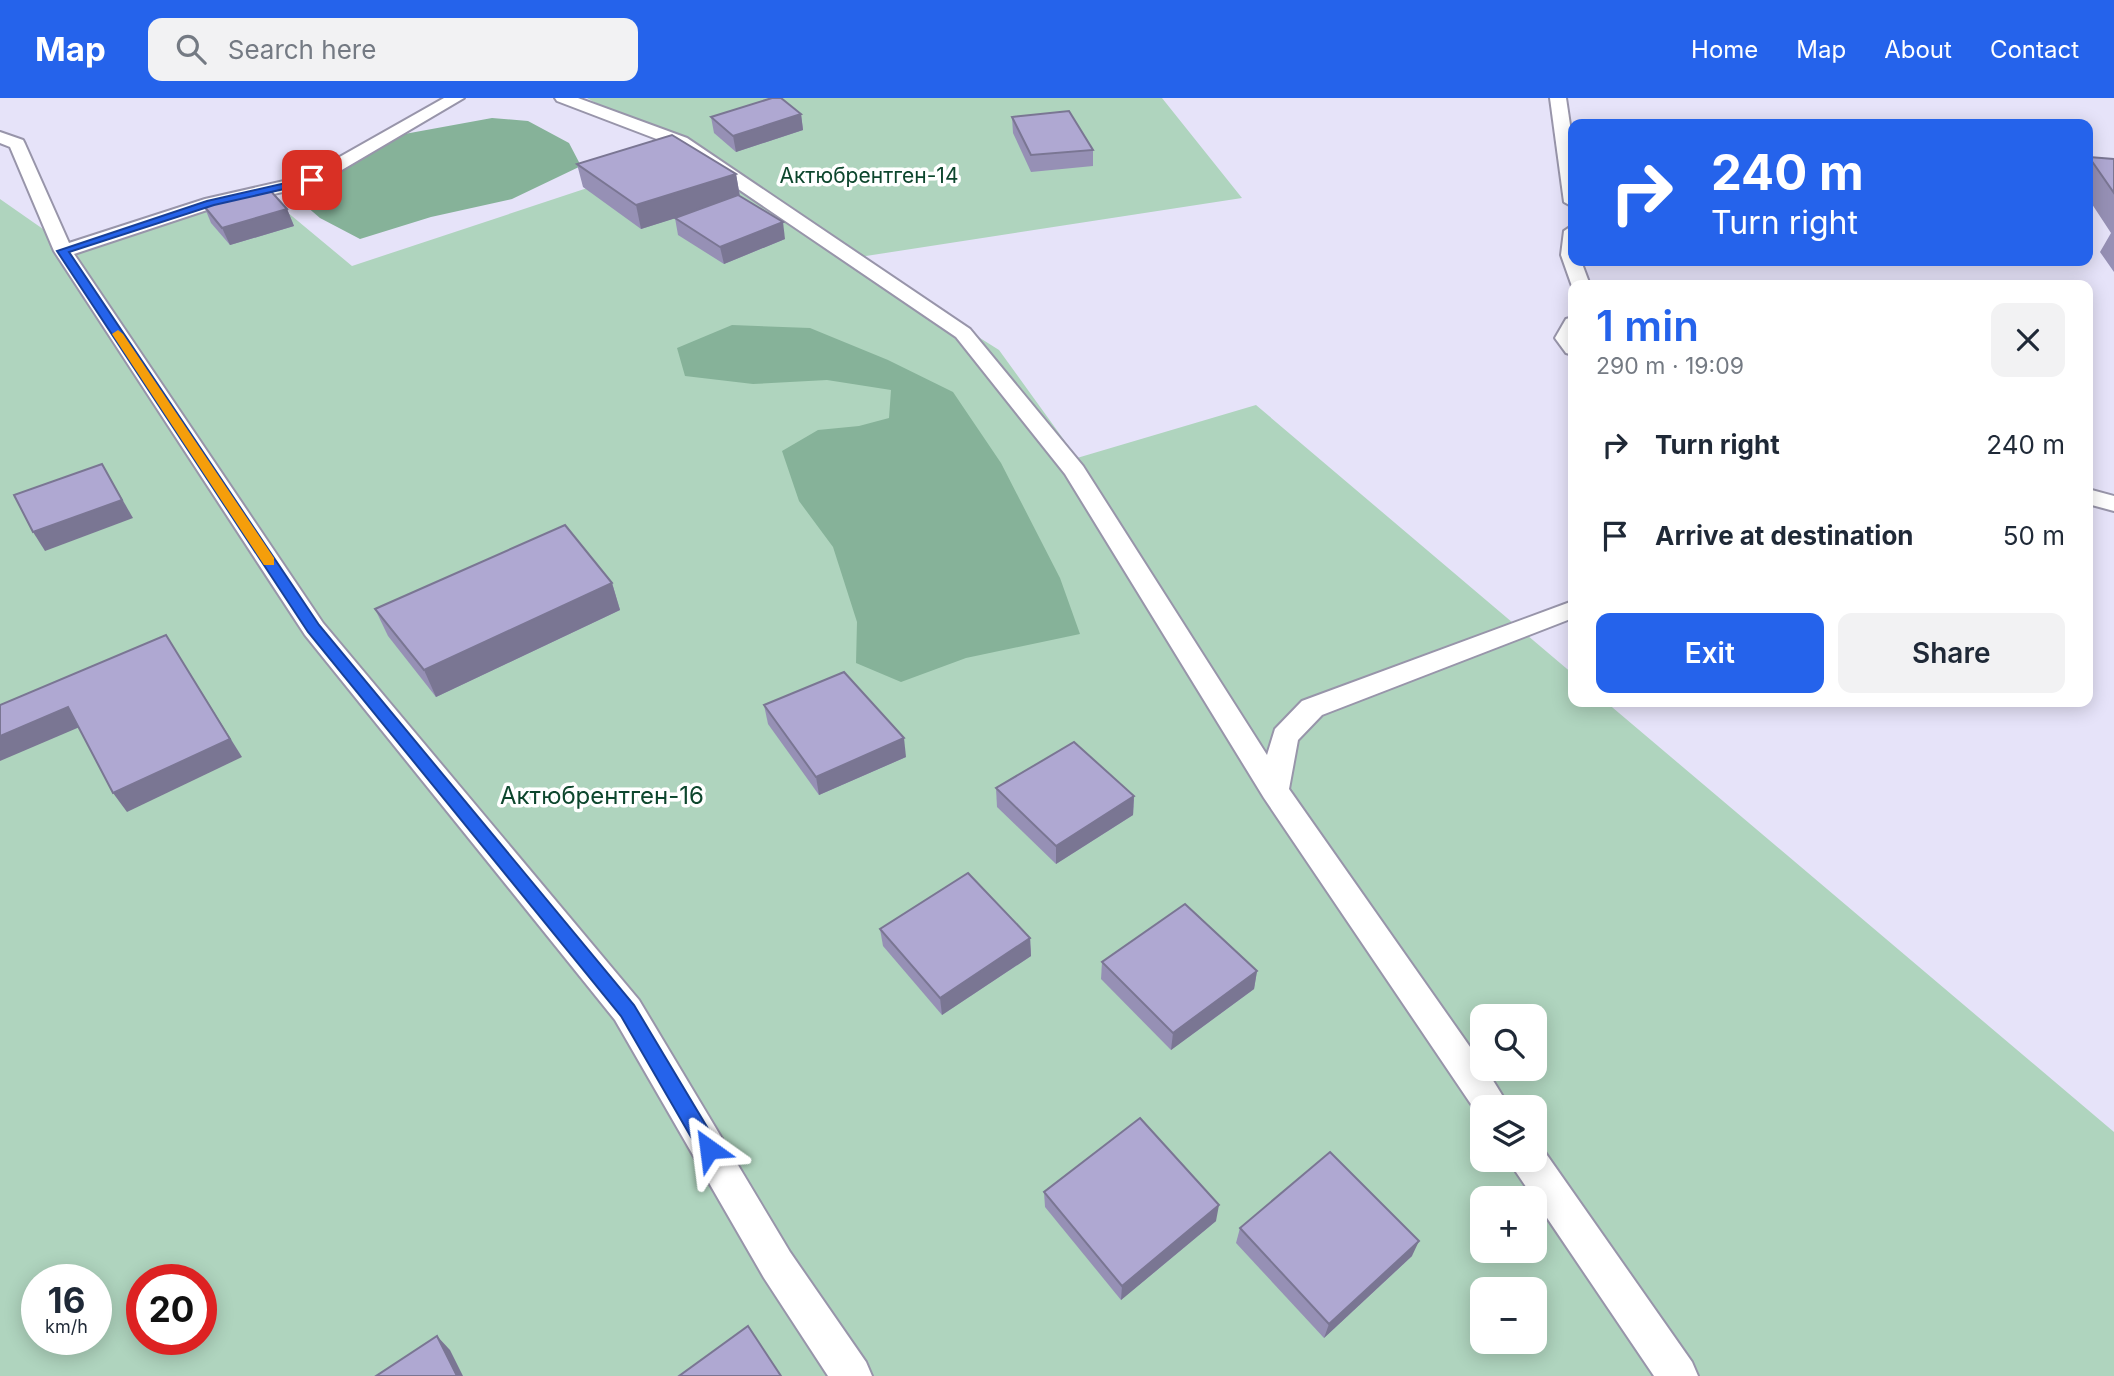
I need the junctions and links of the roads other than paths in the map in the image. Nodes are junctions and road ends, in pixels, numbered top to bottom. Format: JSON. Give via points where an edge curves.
{"nodes":[{"id":1,"x":456,"y":98,"type":"edge"},
{"id":2,"x":563,"y":98,"type":"edge"},
{"id":3,"x":1558,"y":98,"type":"edge"},
{"id":4,"x":0,"y":137,"type":"edge"},
{"id":5,"x":1568,"y":167,"type":"edge"},
{"id":6,"x":63,"y":251,"type":"junction"},
{"id":7,"x":2093,"y":498,"type":"edge"},
{"id":8,"x":2114,"y":504,"type":"edge"},
{"id":9,"x":1568,"y":611,"type":"edge"},
{"id":10,"x":1274,"y":790,"type":"junction"},
{"id":11,"x":1484,"y":1095,"type":"edge"},
{"id":12,"x":1538,"y":1172,"type":"edge"},
{"id":13,"x":852,"y":1376,"type":"edge"},
{"id":14,"x":1678,"y":1376,"type":"edge"}],
"edges":[{"from":1,"to":6,"type":"lane","via":[[312,180],[211,203]]},
{"from":2,"to":10,"type":"lane","via":[[681,142],[962,333],[1075,471]]},
{"from":3,"to":5,"type":"lane"},
{"from":4,"to":6,"type":"lane","via":[[16,144]]},
{"from":6,"to":13,"type":"lane","via":[[314,629],[627,1010],[777,1265]]},
{"from":7,"to":8,"type":"lane"},
{"from":9,"to":10,"type":"lane","via":[[1312,708],[1284,736]]},
{"from":10,"to":11,"type":"lane"},
{"from":12,"to":14,"type":"lane"}]}
